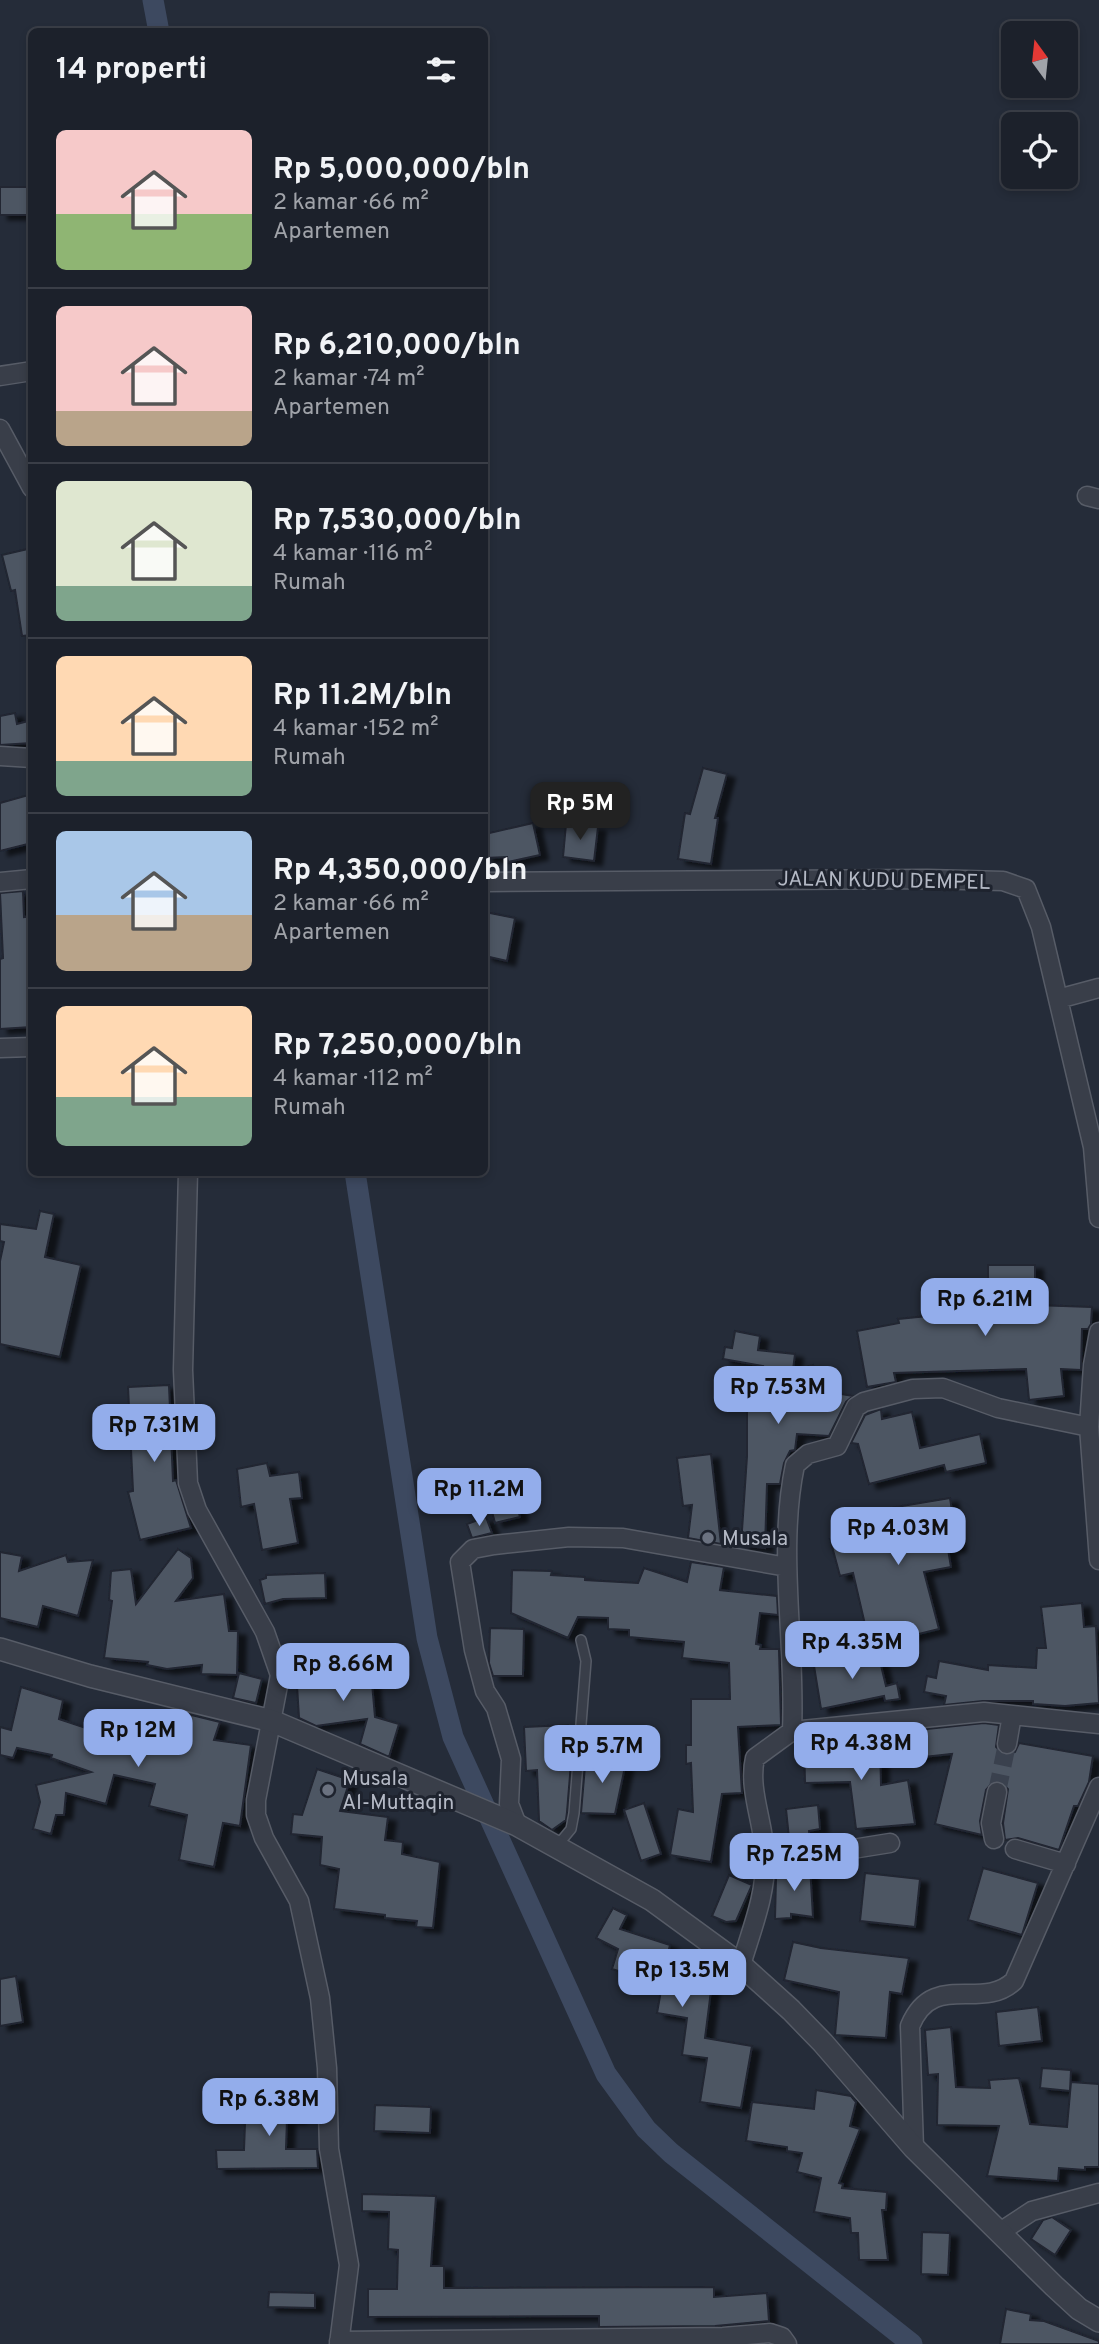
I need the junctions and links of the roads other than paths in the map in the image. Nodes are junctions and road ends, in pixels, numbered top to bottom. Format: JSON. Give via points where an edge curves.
{"nodes":[{"id":1,"x":28,"y":372,"type":"edge"},
{"id":2,"x":0,"y":376,"type":"edge"},
{"id":3,"x":0,"y":429,"type":"edge"},
{"id":4,"x":28,"y":481,"type":"edge"},
{"id":5,"x":0,"y":756,"type":"edge"},
{"id":6,"x":28,"y":758,"type":"edge"},
{"id":7,"x":28,"y":879,"type":"edge"},
{"id":8,"x":0,"y":882,"type":"edge"},
{"id":9,"x":488,"y":882,"type":"edge"},
{"id":10,"x":1099,"y":988,"type":"edge"},
{"id":11,"x":1058,"y":999,"type":"junction"},
{"id":12,"x":28,"y":1047,"type":"edge"},
{"id":13,"x":0,"y":1048,"type":"edge"},
{"id":14,"x":188,"y":1176,"type":"edge"},
{"id":15,"x":1099,"y":1218,"type":"edge"},
{"id":16,"x":1099,"y":1332,"type":"edge"},
{"id":17,"x":1095,"y":1398,"type":"edge"},
{"id":18,"x":1089,"y":1427,"type":"junction"},
{"id":19,"x":1099,"y":1560,"type":"edge"},
{"id":20,"x":788,"y":1567,"type":"junction"},
{"id":21,"x":581,"y":1640,"type":"dead end"},
{"id":22,"x":0,"y":1649,"type":"edge"},
{"id":23,"x":1012,"y":1715,"type":"junction"},
{"id":24,"x":272,"y":1721,"type":"junction"},
{"id":25,"x":1099,"y":1724,"type":"edge"},
{"id":26,"x":792,"y":1731,"type":"junction"},
{"id":27,"x":1007,"y":1745,"type":"tunnel mouth"},
{"id":28,"x":1099,"y":1787,"type":"edge"},
{"id":29,"x":997,"y":1792,"type":"tunnel mouth"},
{"id":30,"x":517,"y":1825,"type":"junction"},
{"id":31,"x":994,"y":1839,"type":"dead end"},
{"id":32,"x":890,"y":1843,"type":"dead end"},
{"id":33,"x":556,"y":1847,"type":"junction"},
{"id":34,"x":1015,"y":1849,"type":"dead end"},
{"id":35,"x":765,"y":1857,"type":"junction"},
{"id":36,"x":1066,"y":1864,"type":"junction"},
{"id":37,"x":741,"y":1965,"type":"junction"},
{"id":38,"x":914,"y":2148,"type":"junction"},
{"id":39,"x":1099,"y":2193,"type":"edge"},
{"id":40,"x":1000,"y":2232,"type":"junction"},
{"id":41,"x":1099,"y":2321,"type":"edge"},
{"id":42,"x":484,"y":2341,"type":"edge"},
{"id":43,"x":339,"y":2342,"type":"edge"},
{"id":44,"x":787,"y":2344,"type":"edge"}],
"edges":[{"from":1,"to":2,"type":"street"},
{"from":3,"to":4,"type":"street"},
{"from":5,"to":6,"type":"street"},
{"from":7,"to":8,"type":"street"},
{"from":9,"to":11,"type":"street","name":"JALAN KUDU DEMPEL","via":[[1003,881],[1026,889],[1034,903]]},
{"from":10,"to":11,"type":"street"},
{"from":11,"to":15,"type":"street","name":"JALAN KUDU DEMPEL","via":[[1093,1147]]},
{"from":12,"to":13,"type":"street"},
{"from":14,"to":24,"type":"street","via":[[183,1370],[186,1468],[197,1510],[276,1660],[280,1675]]},
{"from":16,"to":17,"type":"street"},
{"from":17,"to":18,"type":"street"},
{"from":18,"to":19,"type":"street"},
{"from":18,"to":20,"type":"street","via":[[998,1408],[943,1388],[914,1389],[864,1402],[856,1407],[837,1446],[808,1454],[794,1465]]},
{"from":20,"to":26,"type":"street"},
{"from":20,"to":30,"type":"street","via":[[623,1538],[569,1537],[473,1549],[460,1562],[474,1650],[511,1759],[509,1804]]},
{"from":21,"to":33,"type":"lane","via":[[586,1661],[574,1813],[571,1829]]},
{"from":22,"to":24,"type":"street"},
{"from":23,"to":25,"type":"street"},
{"from":23,"to":26,"type":"street","via":[[964,1713]]},
{"from":23,"to":27,"type":"street"},
{"from":24,"to":30,"type":"street"},
{"from":24,"to":43,"type":"street","via":[[256,1815],[299,1901],[320,1998],[329,2149],[349,2265]]},
{"from":26,"to":35,"type":"street","via":[[755,1758],[750,1775]]},
{"from":28,"to":36,"type":"street"},
{"from":29,"to":31,"type":"street","via":[[991,1823]]},
{"from":30,"to":33,"type":"street"},
{"from":32,"to":35,"type":"street"},
{"from":33,"to":37,"type":"street","via":[[652,1900]]},
{"from":34,"to":36,"type":"street"},
{"from":35,"to":37,"type":"street","via":[[764,1890]]},
{"from":36,"to":38,"type":"street","via":[[1014,1981],[995,1993],[948,1994],[917,2009],[910,2026]]},
{"from":37,"to":38,"type":"street","via":[[823,2042]]},
{"from":38,"to":40,"type":"street"},
{"from":39,"to":40,"type":"street","via":[[1032,2211]]},
{"from":40,"to":41,"type":"street","via":[[1079,2309]]},
{"from":42,"to":43,"type":"street"},
{"from":42,"to":44,"type":"street","via":[[770,2333]]}]}
